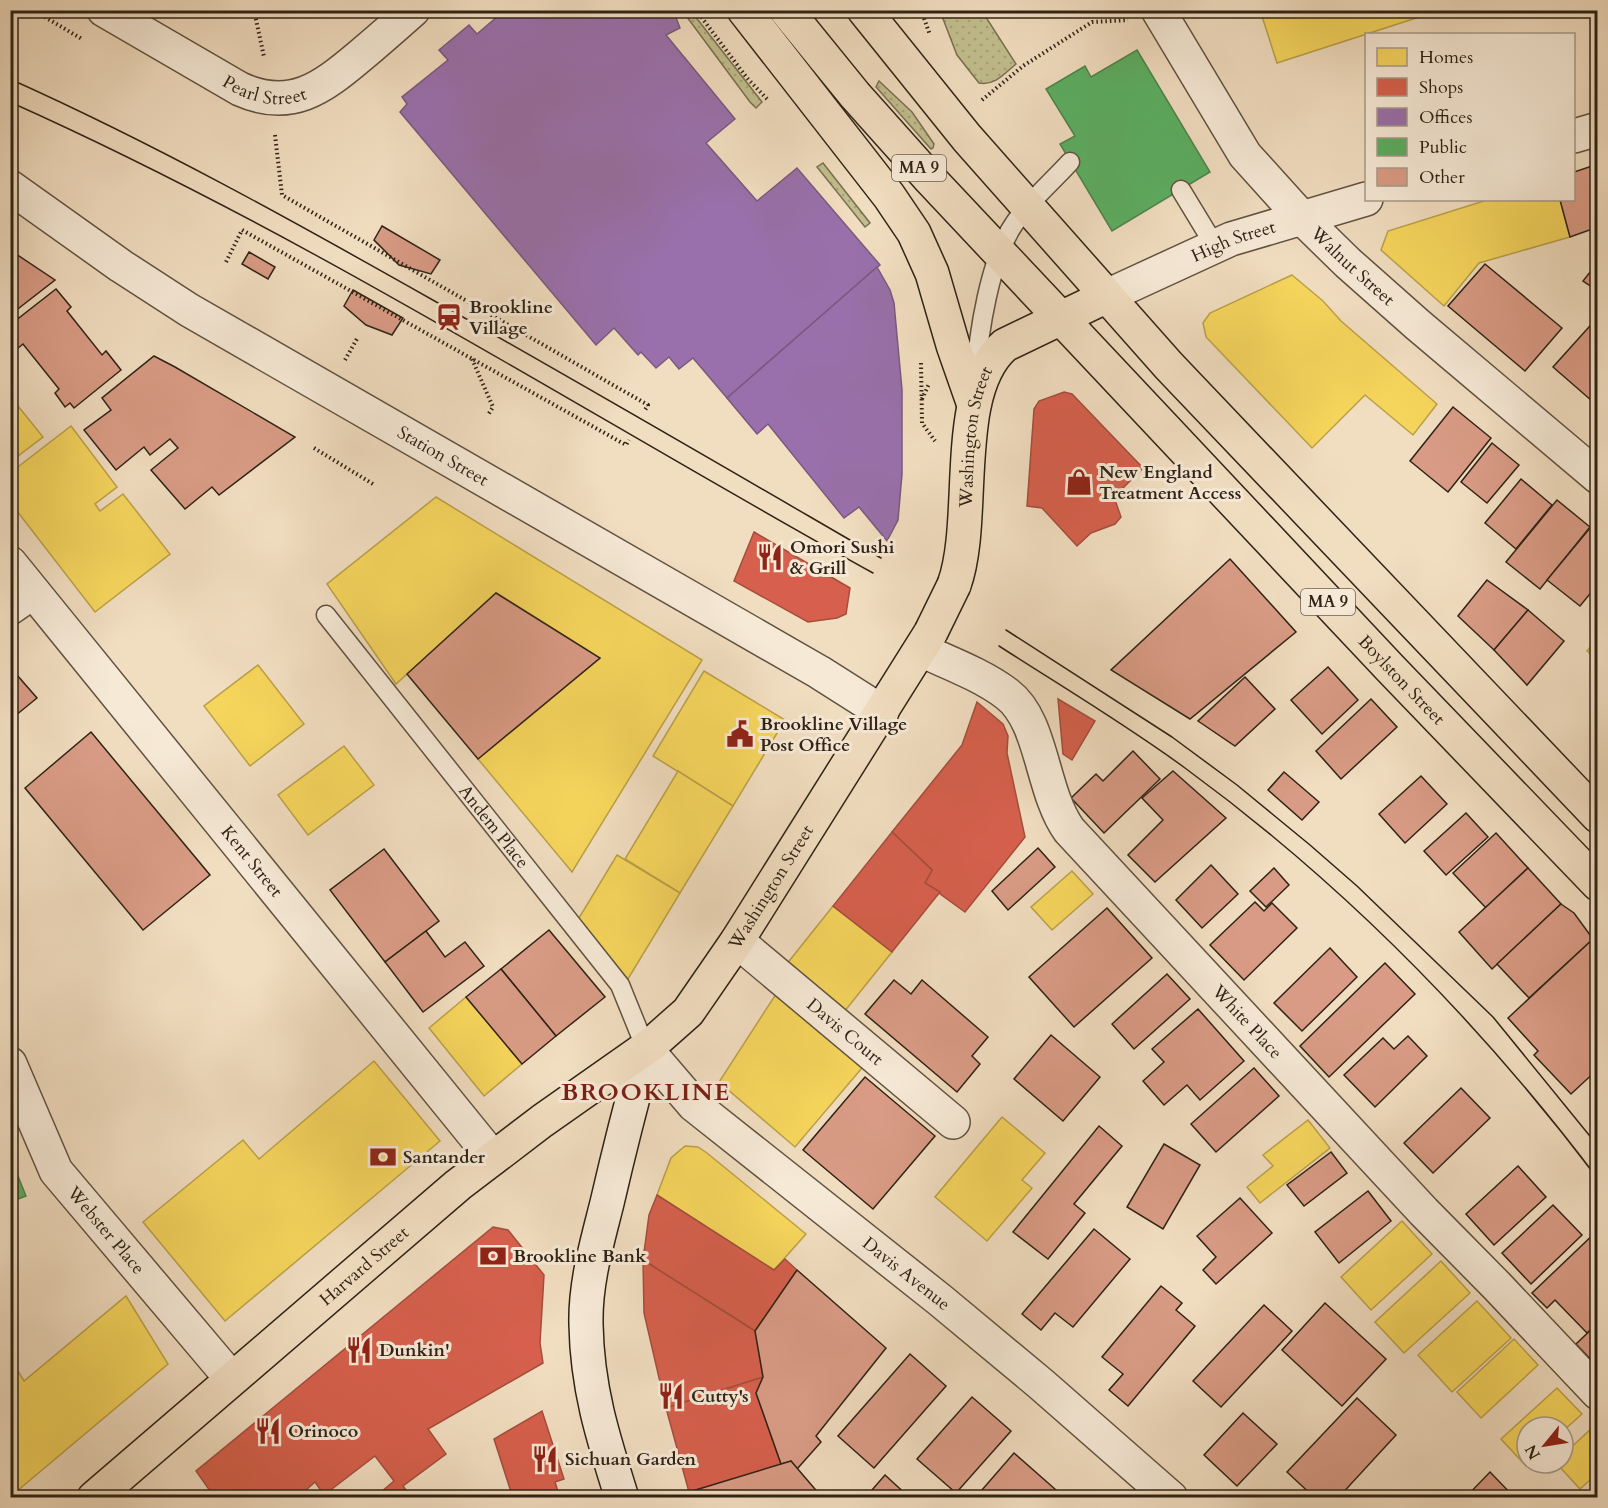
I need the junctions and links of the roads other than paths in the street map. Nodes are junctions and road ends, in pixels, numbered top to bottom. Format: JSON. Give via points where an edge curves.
{"nodes":[{"id":1,"x":104,"y":10,"type":"edge"},
{"id":2,"x":413,"y":10,"type":"edge"},
{"id":3,"x":744,"y":10,"type":"edge"},
{"id":4,"x":786,"y":10,"type":"edge"},
{"id":5,"x":864,"y":10,"type":"edge"},
{"id":6,"x":1143,"y":15,"type":"edge"},
{"id":7,"x":1598,"y":129,"type":"edge"},
{"id":8,"x":1575,"y":136,"type":"edge"},
{"id":9,"x":1071,"y":162,"type":"dead end"},
{"id":10,"x":10,"y":187,"type":"edge"},
{"id":11,"x":1181,"y":190,"type":"dead end"},
{"id":12,"x":1365,"y":199,"type":"edge"},
{"id":13,"x":1028,"y":207,"type":"junction"},
{"id":14,"x":1302,"y":218,"type":"junction"},
{"id":15,"x":1215,"y":246,"type":"junction"},
{"id":16,"x":1000,"y":254,"type":"junction"},
{"id":17,"x":1107,"y":296,"type":"junction"},
{"id":18,"x":1061,"y":318,"type":"junction"},
{"id":19,"x":974,"y":405,"type":"junction"},
{"id":20,"x":1598,"y":477,"type":"edge"},
{"id":21,"x":10,"y":563,"type":"edge"},
{"id":22,"x":22,"y":600,"type":"edge"},
{"id":23,"x":326,"y":615,"type":"dead end"},
{"id":24,"x":926,"y":641,"type":"junction"},
{"id":25,"x":882,"y":712,"type":"junction"},
{"id":26,"x":1598,"y":816,"type":"edge"},
{"id":27,"x":1598,"y":884,"type":"edge"},
{"id":28,"x":737,"y":941,"type":"junction"},
{"id":29,"x":646,"y":1048,"type":"junction"},
{"id":30,"x":10,"y":1064,"type":"edge"},
{"id":31,"x":953,"y":1122,"type":"dead end"},
{"id":32,"x":493,"y":1158,"type":"junction"},
{"id":33,"x":231,"y":1378,"type":"junction"},
{"id":34,"x":1598,"y":1393,"type":"edge"},
{"id":35,"x":94,"y":1497,"type":"edge"},
{"id":36,"x":622,"y":1497,"type":"edge"},
{"id":37,"x":1171,"y":1497,"type":"edge"}],
"edges":[{"from":1,"to":2,"type":"street","name":"Pearl Street","via":[[240,89],[260,97],[279,98],[299,96],[325,85]]},
{"from":3,"to":19,"type":"main road","via":[[889,196],[918,240]]},
{"from":4,"to":16,"type":"main road","number":"MA 9","via":[[878,122]]},
{"from":5,"to":13,"type":"main road","number":"MA 9"},
{"from":6,"to":14,"type":"street","name":"Walnut Street","via":[[1245,154]]},
{"from":7,"to":8,"type":"street"},
{"from":9,"to":13,"type":"lane"},
{"from":10,"to":25,"type":"street","name":"Station Street","via":[[189,310]]},
{"from":11,"to":15,"type":"lane"},
{"from":12,"to":14,"type":"street","name":"High Street"},
{"from":13,"to":16,"type":"lane","via":[[1013,224]]},
{"from":13,"to":17,"type":"main road","number":"MA 9"},
{"from":14,"to":15,"type":"street","name":"High Street"},
{"from":14,"to":20,"type":"street","name":"Walnut Street","via":[[1418,325]]},
{"from":15,"to":17,"type":"street","name":"High Street"},
{"from":16,"to":18,"type":"main road","number":"MA 9"},
{"from":16,"to":19,"type":"lane","via":[[980,328]]},
{"from":17,"to":18,"type":"main road","name":"Washington Street"},
{"from":17,"to":26,"type":"main road","number":"MA 9"},
{"from":18,"to":19,"type":"main road","name":"Washington Street","via":[[1016,339],[995,354]]},
{"from":18,"to":27,"type":"main road","name":"Boylston Street","number":"MA 9"},
{"from":19,"to":24,"type":"main road","name":"Washington Street","bridge":true,"via":[[960,561],[954,585]]},
{"from":21,"to":22,"type":"street","name":"Kent Street"},
{"from":22,"to":32,"type":"street","name":"Kent Street"},
{"from":23,"to":29,"type":"lane","name":"Andem Place","via":[[620,985]]},
{"from":24,"to":25,"type":"main road","name":"Washington Street"},
{"from":24,"to":34,"type":"street","name":"White Place","via":[[1008,694],[1017,704],[1031,728],[1056,808],[1069,830]]},
{"from":25,"to":28,"type":"main road","name":"Washington Street"},
{"from":28,"to":29,"type":"main road","name":"Washington Street","via":[[688,1012]]},
{"from":28,"to":31,"type":"street","name":"Davis Court"},
{"from":29,"to":32,"type":"main road","name":"Harvard Street"},
{"from":29,"to":36,"type":"street","via":[[617,1154],[586,1308],[597,1417]]},
{"from":29,"to":37,"type":"street","name":"Davis Avenue","via":[[694,1105],[940,1300]]},
{"from":30,"to":33,"type":"street","name":"Webster Place","via":[[56,1171]]},
{"from":32,"to":33,"type":"main road","name":"Harvard Street"},
{"from":33,"to":35,"type":"main road","name":"Harvard Street"}]}
